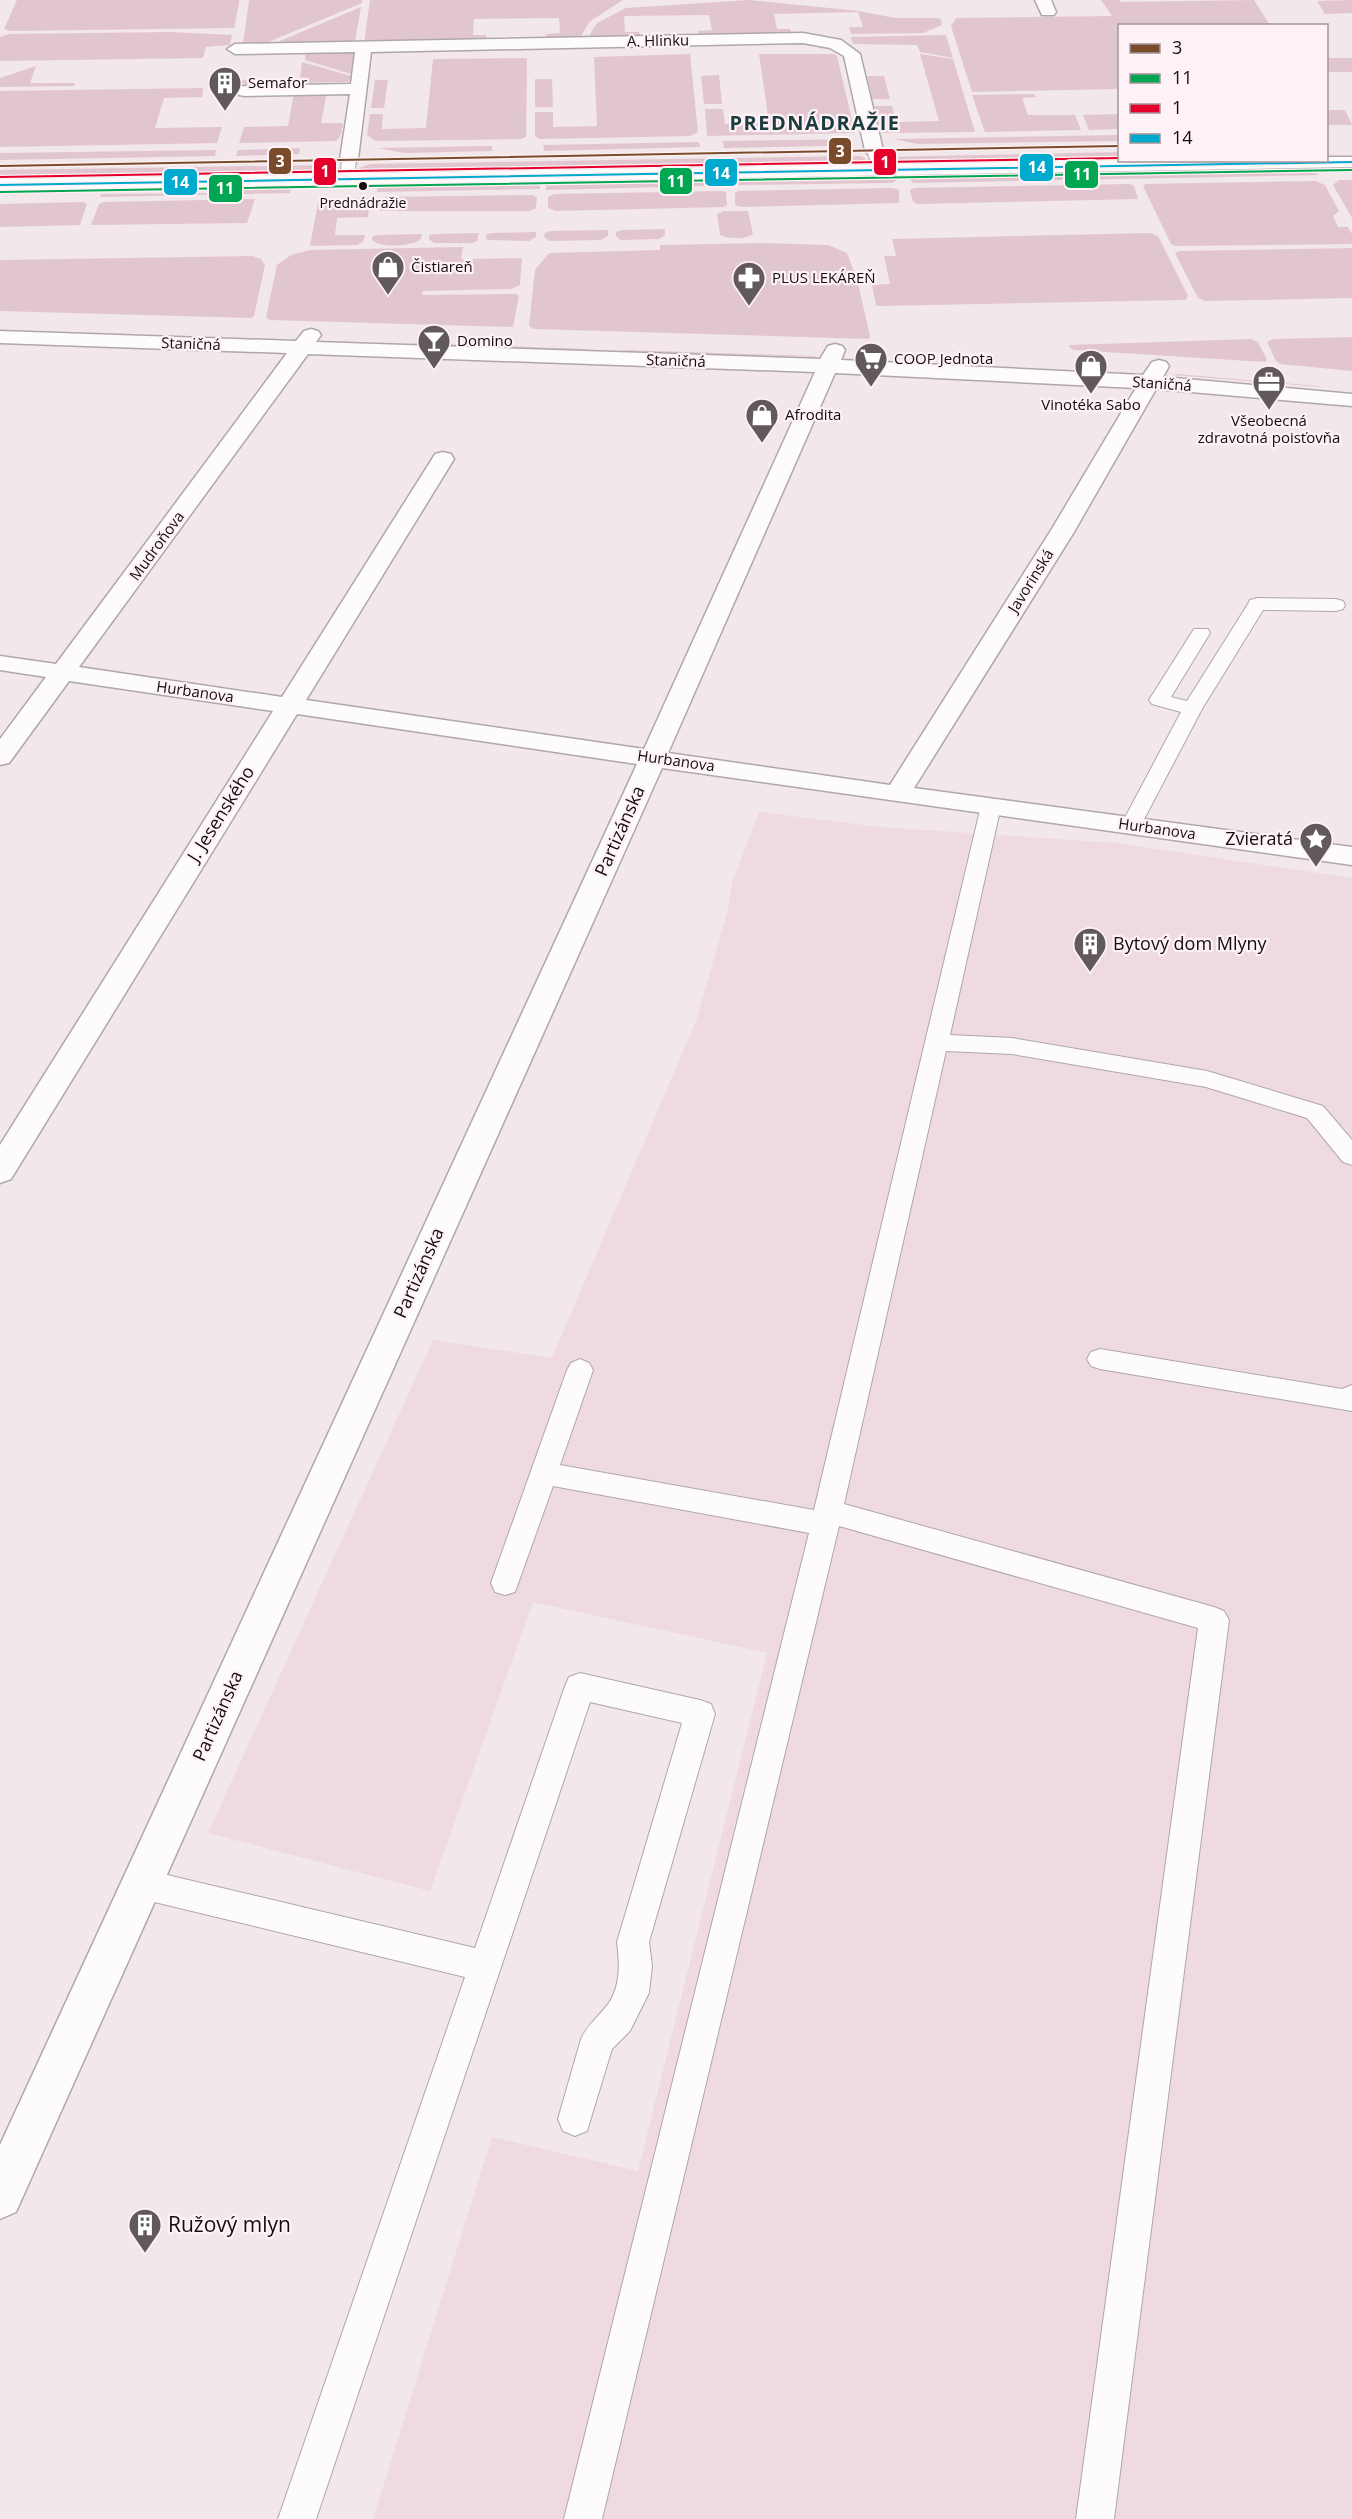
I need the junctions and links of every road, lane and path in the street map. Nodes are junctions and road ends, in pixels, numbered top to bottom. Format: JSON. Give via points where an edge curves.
{"nodes":[{"id":1,"x":361,"y":47,"type":"junction"},
{"id":2,"x":235,"y":49,"type":"dead end"},
{"id":3,"x":359,"y":89,"type":"junction"},
{"id":4,"x":245,"y":91,"type":"dead end"},
{"id":5,"x":1118,"y":146,"type":"edge"},
{"id":6,"x":874,"y":150,"type":"junction"},
{"id":7,"x":349,"y":159,"type":"junction"},
{"id":8,"x":1352,"y":162,"type":"edge"},
{"id":9,"x":0,"y":166,"type":"edge"},
{"id":10,"x":879,"y":170,"type":"junction"},
{"id":11,"x":346,"y":179,"type":"junction"},
{"id":12,"x":0,"y":185,"type":"edge"},
{"id":13,"x":0,"y":322,"type":"edge"},
{"id":14,"x":0,"y":337,"type":"edge"},
{"id":15,"x":307,"y":341,"type":"junction"},
{"id":16,"x":833,"y":358,"type":"junction"},
{"id":17,"x":1156,"y":374,"type":"junction"},
{"id":18,"x":1352,"y":382,"type":"edge"},
{"id":19,"x":1352,"y":400,"type":"edge"},
{"id":20,"x":443,"y":459,"type":"dead end"},
{"id":21,"x":1336,"y":605,"type":"dead end"},
{"id":22,"x":1201,"y":633,"type":"dead end"},
{"id":23,"x":0,"y":663,"type":"edge"},
{"id":24,"x":63,"y":673,"type":"junction"},
{"id":25,"x":288,"y":706,"type":"junction"},
{"id":26,"x":1192,"y":709,"type":"junction"},
{"id":27,"x":0,"y":757,"type":"edge"},
{"id":28,"x":653,"y":758,"type":"junction"},
{"id":29,"x":897,"y":794,"type":"junction"},
{"id":30,"x":991,"y":806,"type":"junction"},
{"id":31,"x":1131,"y":825,"type":"junction"},
{"id":32,"x":1352,"y":856,"type":"edge"},
{"id":33,"x":936,"y":1042,"type":"junction"},
{"id":34,"x":1352,"y":1156,"type":"edge"},
{"id":35,"x":0,"y":1171,"type":"edge"},
{"id":36,"x":1100,"y":1359,"type":"dead end"},
{"id":37,"x":580,"y":1370,"type":"dead end"},
{"id":38,"x":1352,"y":1396,"type":"edge"},
{"id":39,"x":542,"y":1473,"type":"junction"},
{"id":40,"x":826,"y":1518,"type":"junction"},
{"id":41,"x":505,"y":1583,"type":"dead end"},
{"id":42,"x":142,"y":1884,"type":"junction"},
{"id":43,"x":484,"y":1966,"type":"junction"},
{"id":44,"x":575,"y":2119,"type":"dead end"},
{"id":45,"x":9,"y":2156,"type":"edge"},
{"id":46,"x":0,"y":2196,"type":"edge"},
{"id":47,"x":297,"y":2519,"type":"edge"},
{"id":48,"x":583,"y":2519,"type":"edge"},
{"id":49,"x":1095,"y":2519,"type":"edge"}],
"edges":[{"from":1,"to":2,"type":"street","name":"A. Hlinku"},
{"from":1,"to":3,"type":"street","via":[[364,54]]},
{"from":1,"to":6,"type":"street","name":"A. Hlinku","via":[[797,39],[835,44],[852,54]]},
{"from":3,"to":4,"type":"street"},
{"from":3,"to":7,"type":"street"},
{"from":5,"to":6,"type":"street"},
{"from":6,"to":7,"type":"street"},
{"from":6,"to":10,"type":"lane"},
{"from":7,"to":9,"type":"street"},
{"from":7,"to":11,"type":"lane"},
{"from":8,"to":10,"type":"street"},
{"from":10,"to":11,"type":"street"},
{"from":11,"to":12,"type":"street"},
{"from":13,"to":15,"type":"street","name":"Staničná"},
{"from":14,"to":15,"type":"street","name":"Staničná"},
{"from":15,"to":16,"type":"street","name":"Staničná"},
{"from":15,"to":24,"type":"street","name":"Mudroňova"},
{"from":16,"to":17,"type":"street","name":"Staničná"},
{"from":16,"to":28,"type":"street","name":"Partizánska"},
{"from":17,"to":18,"type":"street","name":"Staničná"},
{"from":17,"to":19,"type":"street","name":"Staničná"},
{"from":17,"to":29,"type":"street","name":"Javorinská"},
{"from":20,"to":25,"type":"street","name":"J. Jesenského"},
{"from":21,"to":26,"type":"lane","via":[[1257,604]]},
{"from":22,"to":26,"type":"lane","via":[[1159,700]]},
{"from":23,"to":24,"type":"street","name":"Hurbanova"},
{"from":24,"to":25,"type":"street","name":"Hurbanova"},
{"from":24,"to":27,"type":"street","name":"Mudroňova"},
{"from":25,"to":28,"type":"street","name":"Hurbanova"},
{"from":25,"to":35,"type":"street","name":"J. Jesenského"},
{"from":26,"to":31,"type":"lane"},
{"from":28,"to":29,"type":"street","name":"Hurbanova"},
{"from":28,"to":42,"type":"street","name":"Partizánska"},
{"from":29,"to":30,"type":"street","name":"Hurbanova"},
{"from":30,"to":31,"type":"street","name":"Hurbanova"},
{"from":30,"to":33,"type":"lane"},
{"from":31,"to":32,"type":"street","name":"Hurbanova"},
{"from":33,"to":34,"type":"lane","via":[[1012,1046],[1207,1079],[1315,1112]]},
{"from":33,"to":40,"type":"lane"},
{"from":36,"to":38,"type":"lane","via":[[1351,1401]]},
{"from":37,"to":39,"type":"lane"},
{"from":39,"to":40,"type":"lane"},
{"from":39,"to":41,"type":"lane"},
{"from":40,"to":48,"type":"lane"},
{"from":40,"to":49,"type":"lane","via":[[1214,1620]]},
{"from":42,"to":43,"type":"lane"},
{"from":42,"to":45,"type":"street","name":"Partizánska"},
{"from":43,"to":44,"type":"lane","via":[[580,1686],[700,1714],[633,1942],[636,1966],[632,1993],[618,2019],[598,2039]]},
{"from":43,"to":47,"type":"lane"},
{"from":45,"to":46,"type":"street","name":"Partizánska"}]}
